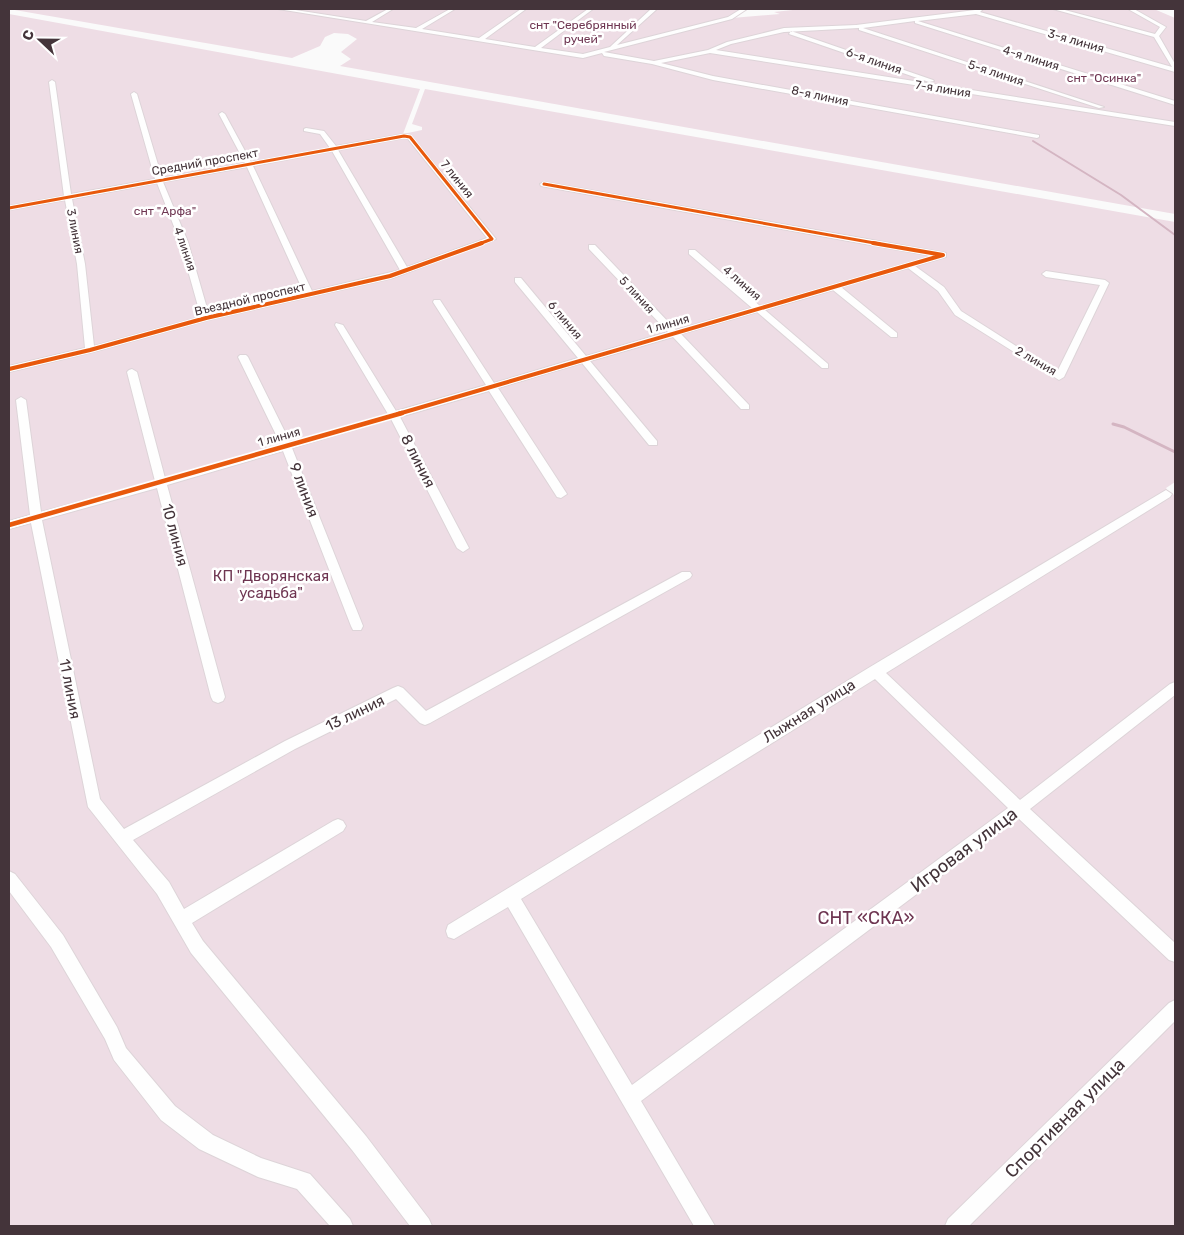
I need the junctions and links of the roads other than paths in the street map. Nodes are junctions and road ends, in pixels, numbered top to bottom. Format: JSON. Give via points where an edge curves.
{"nodes":[{"id":1,"x":281,"y":9,"type":"edge"},
{"id":2,"x":325,"y":9,"type":"edge"},
{"id":3,"x":391,"y":9,"type":"edge"},
{"id":4,"x":453,"y":9,"type":"edge"},
{"id":5,"x":524,"y":9,"type":"edge"},
{"id":6,"x":592,"y":9,"type":"edge"},
{"id":7,"x":654,"y":9,"type":"edge"},
{"id":8,"x":744,"y":9,"type":"edge"},
{"id":9,"x":1056,"y":9,"type":"edge"},
{"id":10,"x":1131,"y":9,"type":"edge"},
{"id":11,"x":978,"y":10,"type":"edge"},
{"id":12,"x":314,"y":14,"type":"junction"},
{"id":13,"x":367,"y":22,"type":"junction"},
{"id":14,"x":915,"y":22,"type":"junction"},
{"id":15,"x":856,"y":27,"type":"junction"},
{"id":16,"x":417,"y":30,"type":"junction"},
{"id":17,"x":784,"y":30,"type":"junction"},
{"id":18,"x":1156,"y":36,"type":"junction"},
{"id":19,"x":480,"y":40,"type":"junction"},
{"id":20,"x":536,"y":49,"type":"junction"},
{"id":21,"x":612,"y":49,"type":"junction"},
{"id":22,"x":710,"y":51,"type":"junction"},
{"id":23,"x":604,"y":54,"type":"dead end"},
{"id":24,"x":652,"y":62,"type":"junction"},
{"id":25,"x":1175,"y":69,"type":"edge"},
{"id":26,"x":52,"y":82,"type":"dead end"},
{"id":27,"x":964,"y":92,"type":"junction"},
{"id":28,"x":134,"y":94,"type":"dead end"},
{"id":29,"x":1175,"y":103,"type":"edge"},
{"id":30,"x":1098,"y":106,"type":"junction"},
{"id":31,"x":1090,"y":111,"type":"junction"},
{"id":32,"x":222,"y":114,"type":"dead end"},
{"id":33,"x":1136,"y":118,"type":"junction"},
{"id":34,"x":1175,"y":124,"type":"edge"},
{"id":35,"x":306,"y":130,"type":"dead end"},
{"id":36,"x":404,"y":136,"type":"joint"},
{"id":37,"x":1037,"y":136,"type":"dead end"},
{"id":38,"x":333,"y":148,"type":"junction"},
{"id":39,"x":249,"y":164,"type":"junction"},
{"id":40,"x":159,"y":180,"type":"junction"},
{"id":41,"x":544,"y":184,"type":"dead end"},
{"id":42,"x":68,"y":198,"type":"junction"},
{"id":43,"x":9,"y":208,"type":"edge"},
{"id":44,"x":492,"y":239,"type":"joint"},
{"id":45,"x":592,"y":247,"type":"dead end"},
{"id":46,"x":692,"y":252,"type":"dead end"},
{"id":47,"x":909,"y":265,"type":"junction"},
{"id":48,"x":404,"y":270,"type":"junction"},
{"id":49,"x":1046,"y":274,"type":"dead end"},
{"id":50,"x":518,"y":280,"type":"dead end"},
{"id":51,"x":834,"y":286,"type":"junction"},
{"id":52,"x":309,"y":295,"type":"junction"},
{"id":53,"x":437,"y":302,"type":"dead end"},
{"id":54,"x":756,"y":309,"type":"junction"},
{"id":55,"x":206,"y":318,"type":"junction"},
{"id":56,"x":339,"y":325,"type":"dead end"},
{"id":57,"x":673,"y":333,"type":"junction"},
{"id":58,"x":894,"y":335,"type":"dead end"},
{"id":59,"x":90,"y":350,"type":"junction"},
{"id":60,"x":243,"y":358,"type":"dead end"},
{"id":61,"x":584,"y":359,"type":"junction"},
{"id":62,"x":825,"y":366,"type":"dead end"},
{"id":63,"x":9,"y":369,"type":"edge"},
{"id":64,"x":132,"y":372,"type":"dead end"},
{"id":65,"x":492,"y":385,"type":"junction"},
{"id":66,"x":21,"y":400,"type":"dead end"},
{"id":67,"x":745,"y":407,"type":"dead end"},
{"id":68,"x":393,"y":414,"type":"junction"},
{"id":69,"x":653,"y":443,"type":"dead end"},
{"id":70,"x":286,"y":445,"type":"junction"},
{"id":71,"x":161,"y":483,"type":"junction"},
{"id":72,"x":561,"y":494,"type":"dead end"},
{"id":73,"x":1166,"y":494,"type":"dead end"},
{"id":74,"x":36,"y":517,"type":"junction"},
{"id":75,"x":9,"y":525,"type":"edge"},
{"id":76,"x":463,"y":548,"type":"dead end"},
{"id":77,"x":686,"y":575,"type":"dead end"},
{"id":78,"x":357,"y":626,"type":"dead end"},
{"id":79,"x":875,"y":671,"type":"junction"},
{"id":80,"x":1175,"y":688,"type":"edge"},
{"id":81,"x":218,"y":697,"type":"dead end"},
{"id":82,"x":1019,"y":809,"type":"junction"},
{"id":83,"x":338,"y":826,"type":"dead end"},
{"id":84,"x":122,"y":838,"type":"junction"},
{"id":85,"x":9,"y":879,"type":"edge"},
{"id":86,"x":510,"y":896,"type":"junction"},
{"id":87,"x":182,"y":920,"type":"junction"},
{"id":88,"x":454,"y":931,"type":"dead end"},
{"id":89,"x":1175,"y":954,"type":"edge"},
{"id":90,"x":1175,"y":1009,"type":"edge"},
{"id":91,"x":630,"y":1098,"type":"junction"},
{"id":92,"x":343,"y":1226,"type":"edge"},
{"id":93,"x":422,"y":1226,"type":"edge"},
{"id":94,"x":705,"y":1226,"type":"edge"},
{"id":95,"x":955,"y":1226,"type":"edge"}],
"edges":[{"from":1,"to":12,"type":"street"},
{"from":2,"to":12,"type":"street"},
{"from":3,"to":13,"type":"street"},
{"from":4,"to":16,"type":"street"},
{"from":5,"to":19,"type":"street"},
{"from":6,"to":20,"type":"street"},
{"from":7,"to":21,"type":"street"},
{"from":8,"to":21,"type":"street","via":[[730,18]]},
{"from":9,"to":18,"type":"street"},
{"from":10,"to":18,"type":"street","via":[[1163,27]]},
{"from":11,"to":14,"type":"street"},
{"from":11,"to":25,"type":"street","name":"3-я линия"},
{"from":12,"to":13,"type":"street"},
{"from":13,"to":16,"type":"street"},
{"from":14,"to":15,"type":"street"},
{"from":14,"to":29,"type":"street","name":"4-я линия"},
{"from":15,"to":17,"type":"street"},
{"from":15,"to":30,"type":"street","name":"5-я линия"},
{"from":16,"to":19,"type":"street"},
{"from":17,"to":22,"type":"street","via":[[729,43]]},
{"from":17,"to":27,"type":"street","name":"6-я линия"},
{"from":18,"to":25,"type":"street"},
{"from":19,"to":20,"type":"street"},
{"from":20,"to":21,"type":"street","via":[[583,56]]},
{"from":22,"to":24,"type":"street"},
{"from":22,"to":27,"type":"street","name":"7-я линия"},
{"from":23,"to":24,"type":"street","name":"8-я линия"},
{"from":24,"to":37,"type":"street","name":"8-я линия","via":[[713,78]]},
{"from":26,"to":42,"type":"street","name":"3 линия"},
{"from":27,"to":31,"type":"street","name":"7-я линия"},
{"from":28,"to":40,"type":"street","name":"4 линия"},
{"from":30,"to":31,"type":"street"},
{"from":30,"to":33,"type":"street","name":"5-я линия"},
{"from":31,"to":33,"type":"street","name":"7-я линия"},
{"from":32,"to":39,"type":"street"},
{"from":33,"to":34,"type":"street","name":"7-я линия"},
{"from":35,"to":38,"type":"street","via":[[322,132]]},
{"from":36,"to":38,"type":"street","name":"Средний проспект"},
{"from":36,"to":44,"type":"street","name":"7 линия","via":[[410,137]]},
{"from":38,"to":39,"type":"street","name":"Средний проспект"},
{"from":38,"to":48,"type":"street"},
{"from":39,"to":40,"type":"street","name":"Средний проспект"},
{"from":39,"to":52,"type":"street"},
{"from":40,"to":42,"type":"street","name":"Средний проспект"},
{"from":40,"to":55,"type":"street","name":"4 линия","via":[[184,242]]},
{"from":41,"to":47,"type":"street","name":"1 линия","via":[[943,255]]},
{"from":42,"to":43,"type":"street","name":"Средний проспект"},
{"from":42,"to":59,"type":"street","name":"3 линия","via":[[81,264]]},
{"from":44,"to":48,"type":"street","name":"Въездной проспект"},
{"from":45,"to":57,"type":"street","name":"5 линия"},
{"from":46,"to":54,"type":"street","name":"4 линия"},
{"from":47,"to":49,"type":"street","name":"2 линия","via":[[941,289],[958,313],[1058,377],[1105,283]]},
{"from":47,"to":51,"type":"street","name":"1 линия"},
{"from":48,"to":52,"type":"street","name":"Въездной проспект"},
{"from":50,"to":61,"type":"street","name":"6 линия"},
{"from":51,"to":54,"type":"street","name":"1 линия"},
{"from":51,"to":58,"type":"street"},
{"from":52,"to":55,"type":"street","name":"Въездной проспект"},
{"from":53,"to":65,"type":"street"},
{"from":54,"to":57,"type":"street","name":"1 линия"},
{"from":54,"to":62,"type":"street","name":"4 линия"},
{"from":55,"to":59,"type":"street","name":"Въездной проспект"},
{"from":56,"to":68,"type":"street","name":"8 линия"},
{"from":57,"to":61,"type":"street","name":"1 линия"},
{"from":57,"to":67,"type":"street","name":"5 линия"},
{"from":59,"to":63,"type":"street","name":"Въездной проспект"},
{"from":60,"to":70,"type":"street","name":"9 линия"},
{"from":61,"to":65,"type":"street","name":"1 линия"},
{"from":61,"to":69,"type":"street","name":"6 линия"},
{"from":64,"to":71,"type":"street","name":"10 линия"},
{"from":65,"to":68,"type":"street","name":"1 линия"},
{"from":65,"to":72,"type":"street"},
{"from":66,"to":74,"type":"street","name":"11 линия"},
{"from":68,"to":70,"type":"street","name":"1 линия"},
{"from":68,"to":76,"type":"street","name":"8 линия"},
{"from":70,"to":71,"type":"street","name":"1 линия"},
{"from":70,"to":78,"type":"street","name":"9 линия"},
{"from":71,"to":74,"type":"street","name":"1 линия"},
{"from":71,"to":81,"type":"street","name":"10 линия"},
{"from":73,"to":79,"type":"street","name":"Лыжная улица"},
{"from":74,"to":75,"type":"street","name":"1 линия"},
{"from":74,"to":84,"type":"street","name":"11 линия","via":[[93,802]]},
{"from":77,"to":84,"type":"street","name":"13 линия","via":[[425,719],[398,692],[290,745]]},
{"from":79,"to":82,"type":"street"},
{"from":79,"to":86,"type":"street","name":"Лыжная улица"},
{"from":80,"to":82,"type":"street","name":"Игровая улица"},
{"from":82,"to":89,"type":"street"},
{"from":82,"to":91,"type":"street","name":"Игровая улица"},
{"from":83,"to":87,"type":"street"},
{"from":84,"to":87,"type":"street","name":"11 линия","via":[[163,888]]},
{"from":85,"to":92,"type":"street","via":[[57,941],[120,1054],[168,1113],[206,1142],[258,1167],[303,1181]]},
{"from":86,"to":88,"type":"street","name":"Лыжная улица"},
{"from":86,"to":91,"type":"street"},
{"from":87,"to":93,"type":"street","name":"11 линия","via":[[197,947],[359,1142]]},
{"from":90,"to":95,"type":"street","name":"Спортивная улица"},
{"from":91,"to":94,"type":"street"}]}
